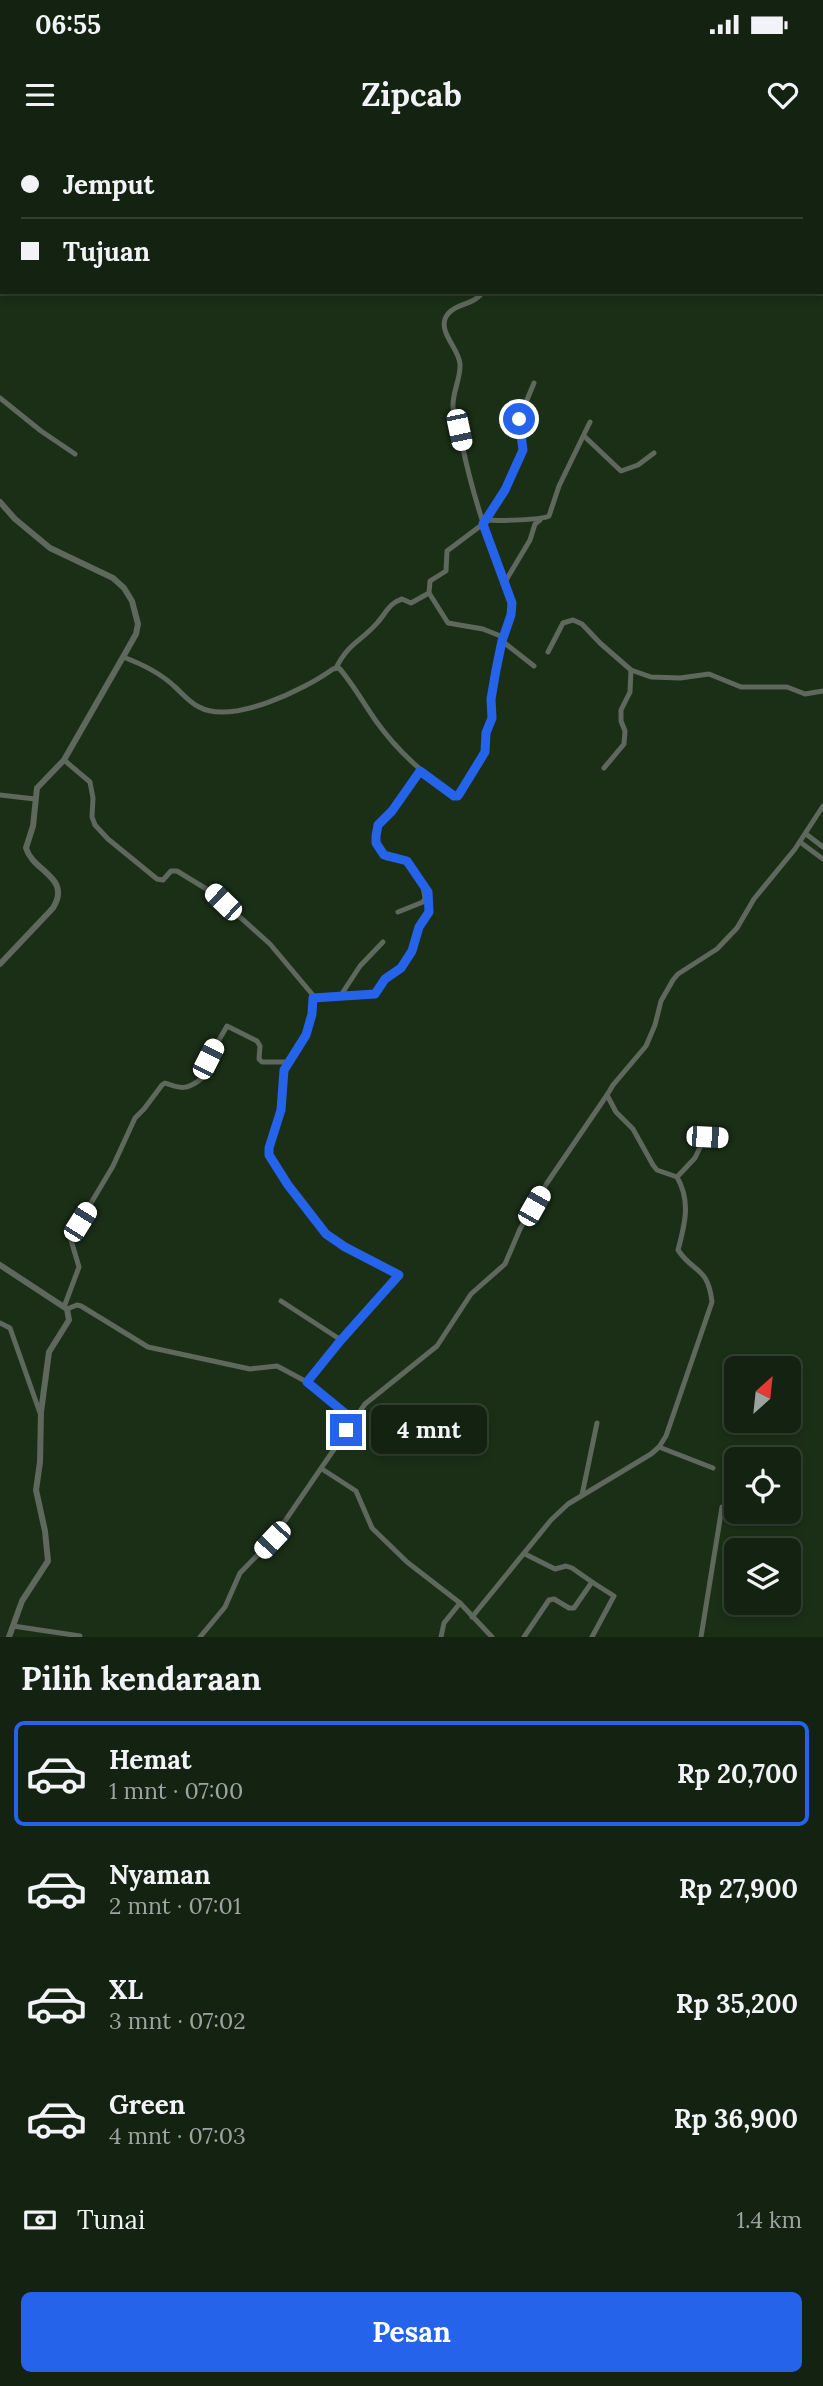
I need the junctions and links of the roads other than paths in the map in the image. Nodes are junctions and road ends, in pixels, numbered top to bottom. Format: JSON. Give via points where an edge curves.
{"nodes":[{"id":1,"x":481,"y":294,"type":"edge"},
{"id":2,"x":534,"y":383,"type":"dead end"},
{"id":3,"x":0,"y":398,"type":"edge"},
{"id":4,"x":590,"y":422,"type":"dead end"},
{"id":5,"x":584,"y":436,"type":"junction"},
{"id":6,"x":653,"y":453,"type":"dead end"},
{"id":7,"x":75,"y":454,"type":"dead end"},
{"id":8,"x":0,"y":502,"type":"edge"},
{"id":9,"x":540,"y":520,"type":"junction"},
{"id":10,"x":485,"y":522,"type":"junction"},
{"id":11,"x":505,"y":582,"type":"junction"},
{"id":12,"x":429,"y":593,"type":"junction"},
{"id":13,"x":502,"y":639,"type":"junction"},
{"id":14,"x":548,"y":652,"type":"dead end"},
{"id":15,"x":123,"y":657,"type":"junction"},
{"id":16,"x":534,"y":666,"type":"dead end"},
{"id":17,"x":336,"y":668,"type":"junction"},
{"id":18,"x":631,"y":670,"type":"junction"},
{"id":19,"x":823,"y":691,"type":"edge"},
{"id":20,"x":64,"y":760,"type":"junction"},
{"id":21,"x":604,"y":768,"type":"dead end"},
{"id":22,"x":420,"y":771,"type":"junction"},
{"id":23,"x":0,"y":795,"type":"edge"},
{"id":24,"x":34,"y":799,"type":"junction"},
{"id":25,"x":823,"y":806,"type":"edge"},
{"id":26,"x":806,"y":834,"type":"junction"},
{"id":27,"x":800,"y":842,"type":"junction"},
{"id":28,"x":823,"y":847,"type":"edge"},
{"id":29,"x":823,"y":859,"type":"edge"},
{"id":30,"x":423,"y":885,"type":"junction"},
{"id":31,"x":398,"y":912,"type":"dead end"},
{"id":32,"x":383,"y":942,"type":"dead end"},
{"id":33,"x":0,"y":964,"type":"edge"},
{"id":34,"x":341,"y":995,"type":"junction"},
{"id":35,"x":313,"y":998,"type":"junction"},
{"id":36,"x":288,"y":1062,"type":"junction"},
{"id":37,"x":607,"y":1095,"type":"junction"},
{"id":38,"x":725,"y":1138,"type":"dead end"},
{"id":39,"x":677,"y":1177,"type":"junction"},
{"id":40,"x":0,"y":1265,"type":"edge"},
{"id":41,"x":281,"y":1301,"type":"dead end"},
{"id":42,"x":66,"y":1308,"type":"junction"},
{"id":43,"x":0,"y":1323,"type":"edge"},
{"id":44,"x":341,"y":1340,"type":"junction"},
{"id":45,"x":307,"y":1382,"type":"junction"},
{"id":46,"x":40,"y":1415,"type":"junction"},
{"id":47,"x":352,"y":1419,"type":"junction"},
{"id":48,"x":597,"y":1423,"type":"dead end"},
{"id":49,"x":659,"y":1447,"type":"junction"},
{"id":50,"x":713,"y":1468,"type":"dead end"},
{"id":51,"x":322,"y":1469,"type":"junction"},
{"id":52,"x":582,"y":1495,"type":"junction"},
{"id":53,"x":722,"y":1507,"type":"dead end"},
{"id":54,"x":525,"y":1554,"type":"junction"},
{"id":55,"x":592,"y":1582,"type":"junction"},
{"id":56,"x":460,"y":1603,"type":"junction"},
{"id":57,"x":472,"y":1617,"type":"junction"},
{"id":58,"x":13,"y":1626,"type":"junction"},
{"id":59,"x":80,"y":1636,"type":"edge"},
{"id":60,"x":9,"y":1637,"type":"edge"},
{"id":61,"x":200,"y":1637,"type":"edge"},
{"id":62,"x":441,"y":1637,"type":"edge"},
{"id":63,"x":492,"y":1637,"type":"edge"},
{"id":64,"x":524,"y":1637,"type":"edge"},
{"id":65,"x":592,"y":1637,"type":"edge"},
{"id":66,"x":701,"y":1637,"type":"edge"}],
"edges":[{"from":1,"to":10,"type":"street","via":[[452,309],[444,324],[460,367],[454,410],[474,497]]},
{"from":2,"to":10,"type":"street","via":[[519,419],[523,450]]},
{"from":3,"to":7,"type":"street"},
{"from":4,"to":5,"type":"street"},
{"from":5,"to":6,"type":"street","via":[[621,471]]},
{"from":5,"to":9,"type":"street","via":[[549,516]]},
{"from":8,"to":15,"type":"street","via":[[50,548],[124,588],[138,624]]},
{"from":9,"to":10,"type":"street"},
{"from":9,"to":11,"type":"street"},
{"from":10,"to":11,"type":"street"},
{"from":10,"to":12,"type":"street","via":[[447,551],[446,571],[430,581]]},
{"from":11,"to":13,"type":"street","via":[[512,603]]},
{"from":12,"to":13,"type":"street","via":[[448,623],[484,629]]},
{"from":12,"to":17,"type":"street","via":[[411,603],[402,599],[393,603],[346,651]]},
{"from":13,"to":16,"type":"street"},
{"from":13,"to":22,"type":"street","via":[[485,752],[460,794],[454,796]]},
{"from":14,"to":18,"type":"street","via":[[563,623],[578,621]]},
{"from":15,"to":17,"type":"street","via":[[153,670],[197,706],[214,713],[231,713],[296,692]]},
{"from":15,"to":20,"type":"street"},
{"from":17,"to":22,"type":"street"},
{"from":18,"to":19,"type":"street","via":[[660,678],[709,674],[741,687],[787,687],[805,694]]},
{"from":18,"to":21,"type":"street","via":[[631,692],[621,710],[624,744]]},
{"from":20,"to":24,"type":"street","via":[[42,781]]},
{"from":20,"to":35,"type":"street","via":[[90,782],[93,821],[101,832],[157,880],[177,871],[213,893],[282,956]]},
{"from":22,"to":30,"type":"street","via":[[378,825],[376,843],[384,855],[407,861]]},
{"from":23,"to":24,"type":"street"},
{"from":24,"to":33,"type":"street","via":[[26,848],[55,883],[58,899]]},
{"from":25,"to":26,"type":"street"},
{"from":26,"to":27,"type":"street"},
{"from":26,"to":28,"type":"street"},
{"from":27,"to":29,"type":"street"},
{"from":27,"to":37,"type":"street","via":[[737,928],[673,980],[646,1046]]},
{"from":30,"to":31,"type":"street","via":[[423,901]]},
{"from":30,"to":34,"type":"street","via":[[429,912],[403,965],[375,994]]},
{"from":32,"to":34,"type":"street"},
{"from":34,"to":35,"type":"street"},
{"from":35,"to":36,"type":"street","via":[[306,1035]]},
{"from":36,"to":42,"type":"street","via":[[262,1062],[257,1041],[227,1026],[201,1079],[183,1089],[162,1085],[135,1118],[72,1235],[79,1267]]},
{"from":36,"to":44,"type":"street","via":[[281,1110],[269,1148],[274,1165],[326,1234],[399,1275]]},
{"from":37,"to":39,"type":"street","via":[[657,1170]]},
{"from":37,"to":47,"type":"street","via":[[547,1182],[505,1264],[471,1294],[437,1346]]},
{"from":38,"to":39,"type":"street","via":[[704,1139],[695,1158]]},
{"from":39,"to":49,"type":"street","via":[[687,1207],[678,1250],[705,1275],[712,1302]]},
{"from":40,"to":42,"type":"street"},
{"from":41,"to":44,"type":"street"},
{"from":42,"to":45,"type":"street","via":[[81,1306],[148,1347],[250,1369],[276,1366]]},
{"from":42,"to":46,"type":"street","via":[[68,1324],[49,1352]]},
{"from":43,"to":46,"type":"street","via":[[10,1328]]},
{"from":44,"to":45,"type":"street"},
{"from":45,"to":47,"type":"street"},
{"from":46,"to":58,"type":"street","via":[[36,1490],[49,1554]]},
{"from":47,"to":51,"type":"street"},
{"from":48,"to":52,"type":"street"},
{"from":49,"to":50,"type":"street"},
{"from":49,"to":52,"type":"street"},
{"from":51,"to":56,"type":"street","via":[[356,1492],[372,1528]]},
{"from":51,"to":61,"type":"street","via":[[272,1540],[240,1573],[225,1607]]},
{"from":52,"to":54,"type":"street","via":[[551,1520]]},
{"from":53,"to":66,"type":"street"},
{"from":54,"to":55,"type":"street","via":[[557,1569],[566,1566]]},
{"from":54,"to":57,"type":"street"},
{"from":55,"to":64,"type":"street","via":[[574,1608],[549,1600]]},
{"from":55,"to":65,"type":"street","via":[[614,1596]]},
{"from":56,"to":57,"type":"street"},
{"from":56,"to":62,"type":"street","via":[[444,1623]]},
{"from":57,"to":63,"type":"street"},
{"from":58,"to":59,"type":"street"},
{"from":58,"to":60,"type":"street"}]}
